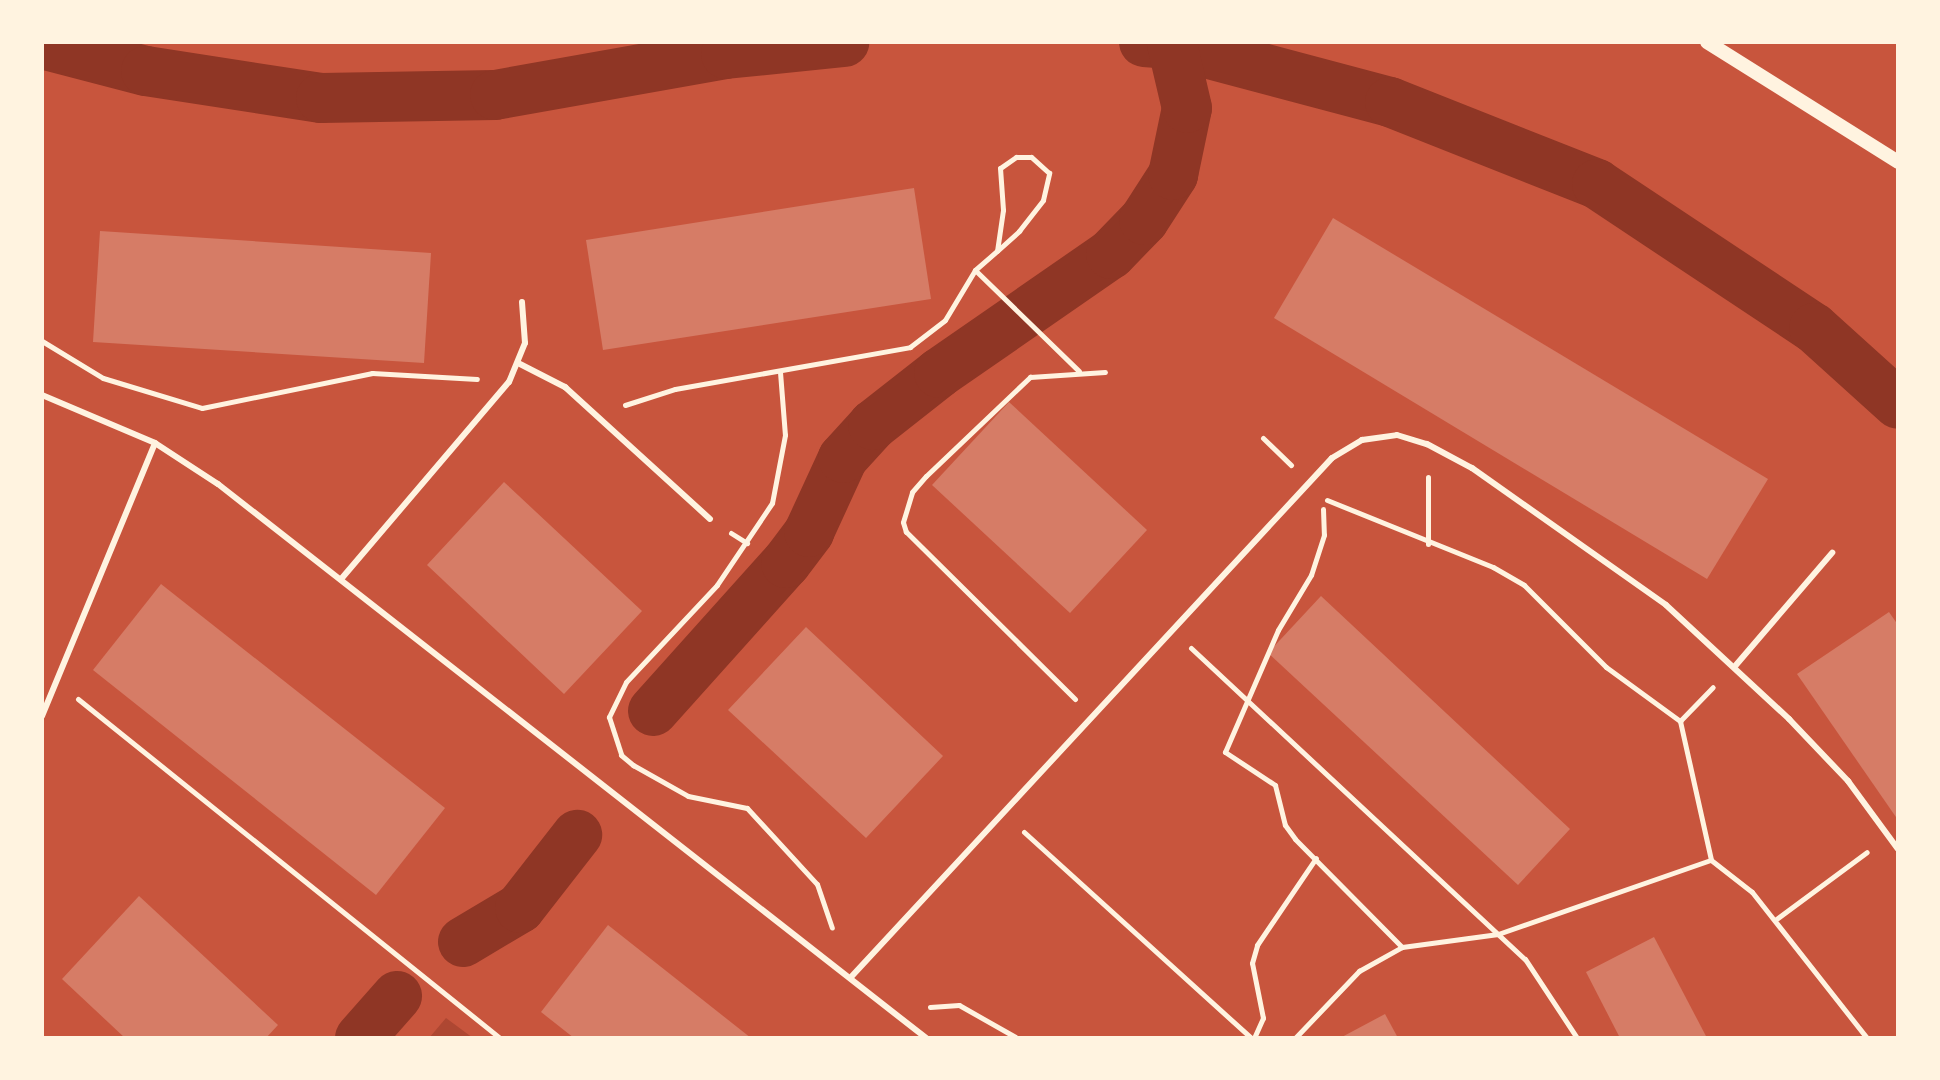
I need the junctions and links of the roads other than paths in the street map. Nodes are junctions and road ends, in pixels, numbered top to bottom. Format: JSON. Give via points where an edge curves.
{"nodes":[{"id":1,"x":1707,"y":42,"type":"edge"},
{"id":2,"x":1898,"y":162,"type":"edge"},
{"id":3,"x":522,"y":302,"type":"dead end"},
{"id":4,"x":520,"y":364,"type":"junction"},
{"id":5,"x":42,"y":395,"type":"edge"},
{"id":6,"x":155,"y":443,"type":"junction"},
{"id":7,"x":710,"y":519,"type":"dead end"},
{"id":8,"x":1832,"y":553,"type":"dead end"},
{"id":9,"x":342,"y":578,"type":"junction"},
{"id":10,"x":1736,"y":665,"type":"junction"},
{"id":11,"x":42,"y":716,"type":"edge"},
{"id":12,"x":1898,"y":849,"type":"edge"},
{"id":13,"x":852,"y":976,"type":"junction"},
{"id":14,"x":926,"y":1038,"type":"edge"}],
"edges":[{"from":1,"to":2,"type":"street"},
{"from":3,"to":4,"type":"lane","via":[[525,343]]},
{"from":4,"to":7,"type":"lane","via":[[565,387]]},
{"from":4,"to":9,"type":"lane"},
{"from":5,"to":6,"type":"lane"},
{"from":6,"to":9,"type":"lane"},
{"from":6,"to":11,"type":"lane"},
{"from":8,"to":10,"type":"lane"},
{"from":9,"to":13,"type":"lane"},
{"from":10,"to":12,"type":"lane","via":[[1848,781]]},
{"from":10,"to":13,"type":"lane","via":[[1545,515],[1427,444],[1397,435],[1362,440],[1332,458],[1170,628]]},
{"from":13,"to":14,"type":"lane"}]}
